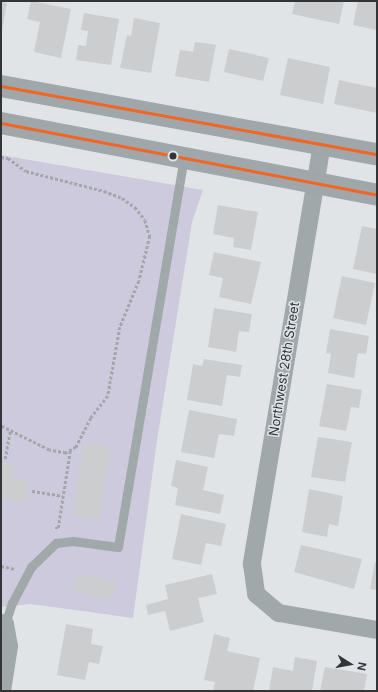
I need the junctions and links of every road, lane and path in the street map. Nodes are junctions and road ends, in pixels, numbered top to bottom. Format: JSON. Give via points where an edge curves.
{"nodes":[{"id":1,"x":1,"y":86,"type":"edge"},
{"id":2,"x":1,"y":123,"type":"edge"},
{"id":3,"x":322,"y":144,"type":"junction"},
{"id":4,"x":377,"y":154,"type":"edge"},
{"id":5,"x":1,"y":157,"type":"edge"},
{"id":6,"x":184,"y":158,"type":"junction"},
{"id":7,"x":315,"y":183,"type":"junction"},
{"id":8,"x":377,"y":195,"type":"edge"},
{"id":9,"x":1,"y":426,"type":"edge"},
{"id":10,"x":10,"y":432,"type":"junction"},
{"id":11,"x":70,"y":450,"type":"junction"},
{"id":12,"x":5,"y":459,"type":"dead end"},
{"id":13,"x":32,"y":491,"type":"dead end"},
{"id":14,"x":63,"y":496,"type":"junction"},
{"id":15,"x":52,"y":529,"type":"dead end"},
{"id":16,"x":19,"y":565,"type":"dead end"},
{"id":17,"x":16,"y":569,"type":"dead end"},
{"id":18,"x":3,"y":624,"type":"edge"},
{"id":19,"x":377,"y":630,"type":"edge"},
{"id":20,"x":2,"y":691,"type":"edge"}],
"edges":[{"from":1,"to":3,"type":"main road"},
{"from":2,"to":6,"type":"main road"},
{"from":3,"to":4,"type":"main road"},
{"from":3,"to":7,"type":"street","name":"Northwest 28th Street"},
{"from":5,"to":11,"type":"path","via":[[8,158],[26,171],[122,198],[135,207],[145,220],[150,236],[139,281],[120,327],[108,396],[91,418],[76,447]]},
{"from":6,"to":7,"type":"main road"},
{"from":6,"to":18,"type":"lane","via":[[118,547],[73,541],[56,543],[31,567]]},
{"from":7,"to":8,"type":"main road"},
{"from":7,"to":19,"type":"street","name":"Northwest 28th Street","via":[[252,564],[256,594],[279,613]]},
{"from":9,"to":10,"type":"path"},
{"from":10,"to":11,"type":"path","via":[[49,450]]},
{"from":10,"to":12,"type":"path"},
{"from":11,"to":14,"type":"path"},
{"from":13,"to":14,"type":"path"},
{"from":14,"to":15,"type":"path","via":[[58,528]]},
{"from":16,"to":17,"type":"path"},
{"from":18,"to":20,"type":"street","via":[[9,646]]}]}
